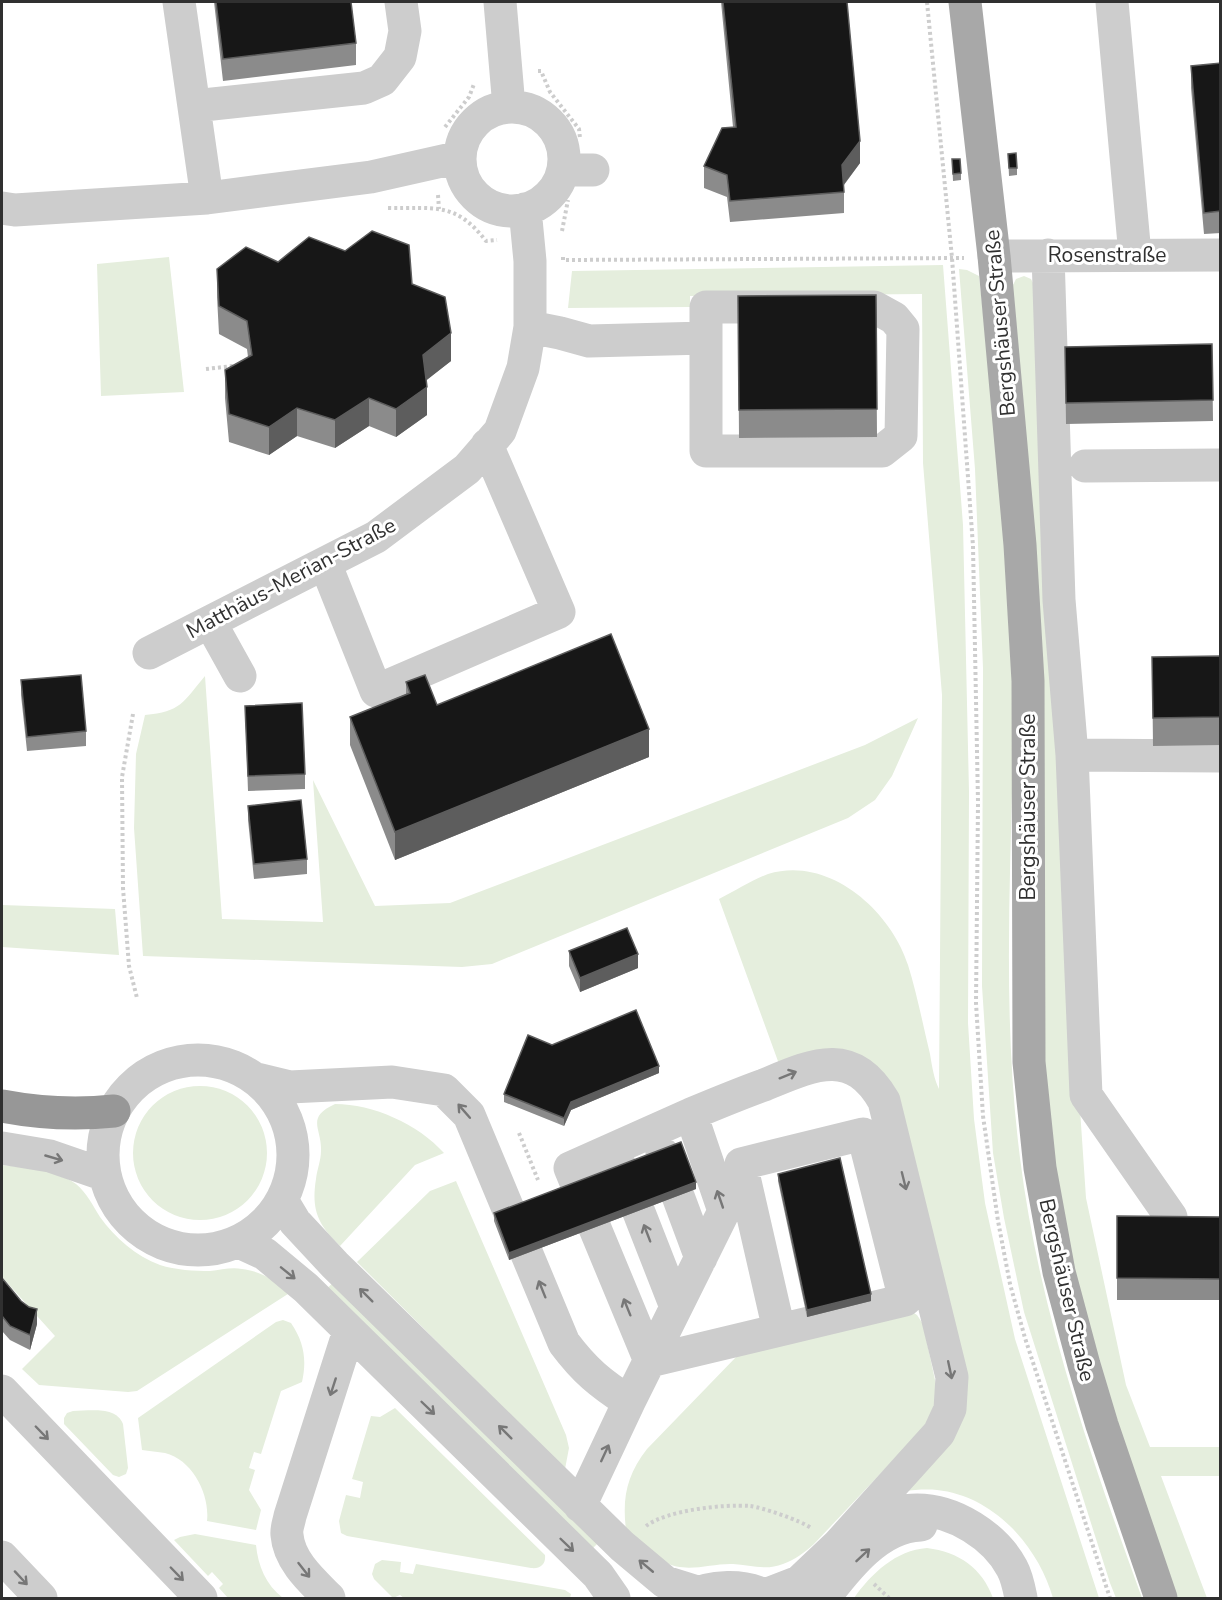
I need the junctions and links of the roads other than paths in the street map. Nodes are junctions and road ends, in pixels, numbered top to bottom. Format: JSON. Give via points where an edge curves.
{"nodes":[{"id":1,"x":179,"y":2,"type":"edge"},
{"id":2,"x":401,"y":2,"type":"edge"},
{"id":3,"x":500,"y":2,"type":"edge"},
{"id":4,"x":965,"y":2,"type":"edge"},
{"id":5,"x":1112,"y":2,"type":"edge"},
{"id":6,"x":194,"y":106,"type":"junction"},
{"id":7,"x":509,"y":107,"type":"junction"},
{"id":8,"x":460,"y":157,"type":"junction"},
{"id":9,"x":207,"y":198,"type":"junction"},
{"id":10,"x":2,"y":208,"type":"edge"},
{"id":11,"x":526,"y":222,"type":"junction"},
{"id":12,"x":1048,"y":255,"type":"junction"},
{"id":13,"x":1135,"y":255,"type":"junction"},
{"id":14,"x":1221,"y":255,"type":"edge"},
{"id":15,"x":994,"y":256,"type":"junction"},
{"id":16,"x":530,"y":327,"type":"junction"},
{"id":17,"x":706,"y":338,"type":"junction"},
{"id":18,"x":488,"y":445,"type":"junction"},
{"id":19,"x":1221,"y":465,"type":"edge"},
{"id":20,"x":1085,"y":466,"type":"dead end"},
{"id":21,"x":325,"y":563,"type":"junction"},
{"id":22,"x":210,"y":622,"type":"junction"},
{"id":23,"x":149,"y":653,"type":"dead end"},
{"id":24,"x":240,"y":676,"type":"dead end"},
{"id":25,"x":1072,"y":755,"type":"junction"},
{"id":26,"x":1221,"y":756,"type":"edge"},
{"id":27,"x":257,"y":1079,"type":"junction"},
{"id":28,"x":2,"y":1106,"type":"edge"},
{"id":29,"x":114,"y":1111,"type":"junction"},
{"id":30,"x":691,"y":1114,"type":"junction"},
{"id":31,"x":654,"y":1130,"type":"junction"},
{"id":32,"x":2,"y":1148,"type":"edge"},
{"id":33,"x":614,"y":1148,"type":"junction"},
{"id":34,"x":105,"y":1175,"type":"junction"},
{"id":35,"x":283,"y":1202,"type":"junction"},
{"id":36,"x":1171,"y":1217,"type":"edge"},
{"id":37,"x":239,"y":1242,"type":"junction"},
{"id":38,"x":701,"y":1258,"type":"junction"},
{"id":39,"x":676,"y":1307,"type":"junction"},
{"id":40,"x":349,"y":1330,"type":"junction"},
{"id":41,"x":779,"y":1330,"type":"junction"},
{"id":42,"x":650,"y":1361,"type":"junction"},
{"id":43,"x":2,"y":1391,"type":"edge"},
{"id":44,"x":629,"y":1402,"type":"junction"},
{"id":45,"x":580,"y":1506,"type":"junction"},
{"id":46,"x":850,"y":1543,"type":"junction"},
{"id":47,"x":2,"y":1557,"type":"edge"},
{"id":48,"x":691,"y":1595,"type":"edge"},
{"id":49,"x":767,"y":1597,"type":"edge"},
{"id":50,"x":41,"y":1599,"type":"edge"},
{"id":51,"x":201,"y":1599,"type":"edge"},
{"id":52,"x":329,"y":1599,"type":"edge"},
{"id":53,"x":614,"y":1599,"type":"edge"},
{"id":54,"x":824,"y":1599,"type":"edge"},
{"id":55,"x":1022,"y":1599,"type":"edge"},
{"id":56,"x":1161,"y":1599,"type":"edge"}],
"edges":[{"from":1,"to":6,"type":"street"},
{"from":2,"to":6,"type":"street","via":[[405,31],[400,57],[382,80],[364,88]]},
{"from":3,"to":7,"type":"street"},
{"from":4,"to":15,"type":"main road","name":"Bergshäuser Straße"},
{"from":5,"to":13,"type":"street"},
{"from":6,"to":9,"type":"street"},
{"from":7,"to":8,"type":"street","via":[[495,110],[470,128]]},
{"from":7,"to":11,"type":"street","via":[[540,115],[552,126],[564,154],[578,170],[558,184]]},
{"from":8,"to":9,"type":"street","via":[[371,177]]},
{"from":8,"to":11,"type":"street","via":[[462,173],[480,200]]},
{"from":9,"to":10,"type":"street"},
{"from":11,"to":16,"type":"street","name":"Matthäus-Merian-Straße"},
{"from":12,"to":13,"type":"street","name":"Rosenstraße"},
{"from":12,"to":15,"type":"street","name":"Rosenstraße"},
{"from":12,"to":25,"type":"street","name":"Bergshäuser Straße","via":[[1059,600]]},
{"from":13,"to":14,"type":"street","name":"Rosenstraße"},
{"from":15,"to":56,"type":"main road","name":"Bergshäuser Straße","via":[[1028,681],[1029,1062],[1040,1168],[1059,1272],[1084,1365]]},
{"from":16,"to":17,"type":"street","via":[[589,342]]},
{"from":16,"to":18,"type":"street","name":"Matthäus-Merian-Straße","via":[[511,405],[500,431]]},
{"from":17,"to":17,"type":"street","via":[[706,451],[882,451],[901,436],[903,329],[894,318],[874,307],[706,308]]},
{"from":18,"to":21,"type":"street","name":"Matthäus-Merian-Straße","via":[[467,469],[376,537]]},
{"from":18,"to":21,"type":"street","via":[[559,612],[365,697]]},
{"from":19,"to":20,"type":"street"},
{"from":21,"to":22,"type":"street","name":"Matthäus-Merian-Straße"},
{"from":22,"to":23,"type":"street","name":"Matthäus-Merian-Straße"},
{"from":22,"to":24,"type":"street"},
{"from":25,"to":26,"type":"street","name":"Bergshäuser Straße"},
{"from":25,"to":36,"type":"street","via":[[1086,1095]]},
{"from":27,"to":29,"type":"street","via":[[233,1065],[206,1059],[178,1061],[152,1071],[129,1088]]},
{"from":27,"to":35,"type":"street","via":[[277,1099],[289,1124],[294,1152]]},
{"from":44,"to":27,"type":"street","one_way":true,"via":[[581,1366],[564,1343],[469,1115],[444,1090],[392,1082],[290,1087]]},
{"from":28,"to":29,"type":"highway","via":[[86,1114]]},
{"from":29,"to":34,"type":"street","via":[[105,1131]]},
{"from":30,"to":31,"type":"street"},
{"from":38,"to":30,"type":"street","one_way":true,"via":[[724,1211]]},
{"from":30,"to":46,"type":"street","one_way":true,"via":[[818,1065],[860,1072],[874,1083],[885,1101],[952,1377],[952,1394],[939,1433]]},
{"from":31,"to":33,"type":"street"},
{"from":31,"to":38,"type":"street"},
{"from":32,"to":34,"type":"street","one_way":true,"via":[[50,1156]]},
{"from":39,"to":33,"type":"street","one_way":true},
{"from":42,"to":33,"type":"street","one_way":true,"via":[[570,1168]]},
{"from":34,"to":37,"type":"street","via":[[114,1202],[132,1224],[156,1241],[183,1250],[211,1250]]},
{"from":35,"to":37,"type":"street","via":[[262,1227]]},
{"from":45,"to":35,"type":"street","one_way":true,"via":[[335,1265],[295,1222]]},
{"from":37,"to":40,"type":"street","one_way":true,"via":[[265,1254]]},
{"from":38,"to":39,"type":"street"},
{"from":39,"to":42,"type":"street"},
{"from":40,"to":52,"type":"street","one_way":true,"via":[[287,1534],[292,1555]]},
{"from":40,"to":53,"type":"street","one_way":true,"via":[[598,1575]]},
{"from":41,"to":41,"type":"street","via":[[904,1300],[863,1134],[741,1164]]},
{"from":41,"to":42,"type":"street"},
{"from":42,"to":44,"type":"street"},
{"from":43,"to":51,"type":"street","one_way":true},
{"from":45,"to":44,"type":"street","one_way":true},
{"from":48,"to":45,"type":"street","one_way":true,"via":[[665,1582]]},
{"from":46,"to":49,"type":"street","via":[[799,1582]]},
{"from":46,"to":54,"type":"street"},
{"from":46,"to":55,"type":"street","via":[[903,1511],[947,1514],[992,1543],[1013,1569]]},
{"from":47,"to":50,"type":"street","one_way":true},
{"from":48,"to":49,"type":"street","via":[[720,1588],[743,1589]]}]}
